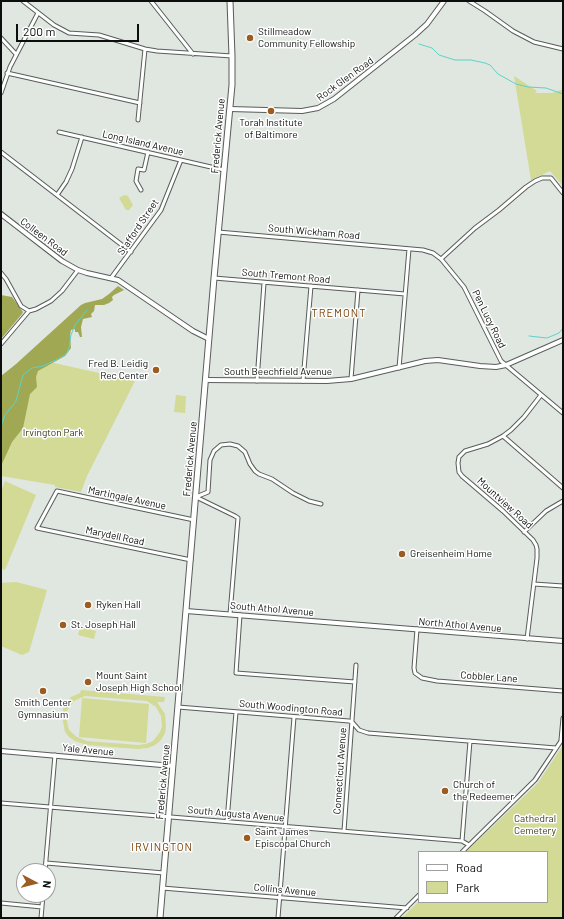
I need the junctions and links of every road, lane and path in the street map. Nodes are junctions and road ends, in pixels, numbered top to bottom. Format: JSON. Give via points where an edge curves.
{"nodes":[{"id":1,"x":23,"y":1,"type":"edge"},
{"id":2,"x":151,"y":1,"type":"edge"},
{"id":3,"x":230,"y":1,"type":"edge"},
{"id":4,"x":444,"y":1,"type":"edge"},
{"id":5,"x":469,"y":1,"type":"edge"},
{"id":6,"x":38,"y":12,"type":"junction"},
{"id":7,"x":1,"y":38,"type":"edge"},
{"id":8,"x":145,"y":49,"type":"junction"},
{"id":9,"x":563,"y":49,"type":"edge"},
{"id":10,"x":16,"y":54,"type":"junction"},
{"id":11,"x":193,"y":54,"type":"junction"},
{"id":12,"x":232,"y":56,"type":"junction"},
{"id":13,"x":7,"y":73,"type":"junction"},
{"id":14,"x":1,"y":94,"type":"edge"},
{"id":15,"x":140,"y":103,"type":"junction"},
{"id":16,"x":230,"y":109,"type":"junction"},
{"id":17,"x":138,"y":120,"type":"dead end"},
{"id":18,"x":59,"y":132,"type":"dead end"},
{"id":19,"x":82,"y":137,"type":"junction"},
{"id":20,"x":1,"y":152,"type":"edge"},
{"id":21,"x":148,"y":152,"type":"junction"},
{"id":22,"x":180,"y":160,"type":"junction"},
{"id":23,"x":224,"y":170,"type":"junction"},
{"id":24,"x":141,"y":190,"type":"dead end"},
{"id":25,"x":563,"y":193,"type":"edge"},
{"id":26,"x":57,"y":195,"type":"junction"},
{"id":27,"x":1,"y":214,"type":"edge"},
{"id":28,"x":218,"y":232,"type":"junction"},
{"id":29,"x":409,"y":249,"type":"junction"},
{"id":30,"x":131,"y":252,"type":"junction"},
{"id":31,"x":441,"y":259,"type":"junction"},
{"id":32,"x":78,"y":270,"type":"junction"},
{"id":33,"x":1,"y":273,"type":"edge"},
{"id":34,"x":112,"y":278,"type":"junction"},
{"id":35,"x":214,"y":278,"type":"junction"},
{"id":36,"x":264,"y":282,"type":"junction"},
{"id":37,"x":311,"y":286,"type":"junction"},
{"id":38,"x":358,"y":290,"type":"junction"},
{"id":39,"x":405,"y":294,"type":"junction"},
{"id":40,"x":29,"y":311,"type":"junction"},
{"id":41,"x":209,"y":339,"type":"junction"},
{"id":42,"x":563,"y":340,"type":"edge"},
{"id":43,"x":1,"y":344,"type":"edge"},
{"id":44,"x":506,"y":365,"type":"junction"},
{"id":45,"x":399,"y":368,"type":"junction"},
{"id":46,"x":351,"y":378,"type":"junction"},
{"id":47,"x":205,"y":380,"type":"junction"},
{"id":48,"x":257,"y":381,"type":"junction"},
{"id":49,"x":303,"y":381,"type":"junction"},
{"id":50,"x":541,"y":395,"type":"junction"},
{"id":51,"x":563,"y":413,"type":"edge"},
{"id":52,"x":503,"y":436,"type":"junction"},
{"id":53,"x":563,"y":488,"type":"edge"},
{"id":54,"x":196,"y":497,"type":"junction"},
{"id":55,"x":563,"y":501,"type":"edge"},
{"id":56,"x":321,"y":504,"type":"dead end"},
{"id":57,"x":194,"y":520,"type":"junction"},
{"id":58,"x":37,"y":528,"type":"joint"},
{"id":59,"x":524,"y":532,"type":"junction"},
{"id":60,"x":190,"y":560,"type":"junction"},
{"id":61,"x":534,"y":584,"type":"junction"},
{"id":62,"x":563,"y":586,"type":"edge"},
{"id":63,"x":186,"y":611,"type":"junction"},
{"id":64,"x":230,"y":614,"type":"junction"},
{"id":65,"x":240,"y":615,"type":"junction"},
{"id":66,"x":355,"y":624,"type":"joint"},
{"id":67,"x":417,"y":629,"type":"junction"},
{"id":68,"x":527,"y":639,"type":"junction"},
{"id":69,"x":563,"y":641,"type":"edge"},
{"id":70,"x":356,"y":665,"type":"dead end"},
{"id":71,"x":355,"y":682,"type":"junction"},
{"id":72,"x":563,"y":691,"type":"edge"},
{"id":73,"x":178,"y":707,"type":"junction"},
{"id":74,"x":236,"y":712,"type":"junction"},
{"id":75,"x":294,"y":717,"type":"junction"},
{"id":76,"x":563,"y":718,"type":"edge"},
{"id":77,"x":352,"y":722,"type":"junction"},
{"id":78,"x":562,"y":740,"type":"edge"},
{"id":79,"x":470,"y":741,"type":"junction"},
{"id":80,"x":556,"y":748,"type":"junction"},
{"id":81,"x":1,"y":751,"type":"edge"},
{"id":82,"x":55,"y":755,"type":"junction"},
{"id":83,"x":173,"y":766,"type":"junction"},
{"id":84,"x":1,"y":803,"type":"edge"},
{"id":85,"x":50,"y":807,"type":"junction"},
{"id":86,"x":169,"y":817,"type":"junction"},
{"id":87,"x":227,"y":821,"type":"junction"},
{"id":88,"x":285,"y":826,"type":"junction"},
{"id":89,"x":344,"y":831,"type":"junction"},
{"id":90,"x":462,"y":841,"type":"junction"},
{"id":91,"x":469,"y":845,"type":"junction"},
{"id":92,"x":463,"y":851,"type":"edge"},
{"id":93,"x":46,"y":863,"type":"edge"},
{"id":94,"x":56,"y":864,"type":"edge"},
{"id":95,"x":164,"y":873,"type":"junction"},
{"id":96,"x":162,"y":888,"type":"junction"},
{"id":97,"x":279,"y":897,"type":"junction"},
{"id":98,"x":418,"y":897,"type":"edge"},
{"id":99,"x":1,"y":903,"type":"edge"},
{"id":100,"x":42,"y":903,"type":"edge"},
{"id":101,"x":42,"y":907,"type":"junction"},
{"id":102,"x":407,"y":908,"type":"junction"},
{"id":103,"x":41,"y":918,"type":"edge"},
{"id":104,"x":160,"y":918,"type":"edge"},
{"id":105,"x":278,"y":918,"type":"edge"},
{"id":106,"x":396,"y":918,"type":"edge"}],
"edges":[{"from":1,"to":6,"type":"street"},
{"from":2,"to":11,"type":"street"},
{"from":3,"to":12,"type":"main road","name":"Frederick Avenue"},
{"from":4,"to":16,"type":"street","name":"Rock Glen Road","via":[[415,35],[334,99],[318,108],[302,111]]},
{"from":5,"to":9,"type":"street","via":[[512,31],[534,42]]},
{"from":6,"to":8,"type":"street","via":[[59,29],[69,33],[99,35]]},
{"from":6,"to":10,"type":"street"},
{"from":7,"to":10,"type":"street"},
{"from":8,"to":11,"type":"street"},
{"from":8,"to":15,"type":"street"},
{"from":10,"to":13,"type":"street"},
{"from":11,"to":12,"type":"street"},
{"from":12,"to":16,"type":"main road","name":"Frederick Avenue"},
{"from":13,"to":14,"type":"street"},
{"from":13,"to":15,"type":"street"},
{"from":15,"to":17,"type":"street"},
{"from":16,"to":23,"type":"main road","name":"Frederick Avenue"},
{"from":18,"to":19,"type":"street","name":"Long Island Avenue"},
{"from":19,"to":21,"type":"street","name":"Long Island Avenue"},
{"from":19,"to":26,"type":"street","via":[[69,175]]},
{"from":20,"to":26,"type":"street"},
{"from":21,"to":22,"type":"street","name":"Long Island Avenue"},
{"from":21,"to":24,"type":"street","via":[[144,170],[138,169],[136,181]]},
{"from":22,"to":23,"type":"street","name":"Long Island Avenue"},
{"from":22,"to":30,"type":"street","name":"Stafford Street","via":[[161,210]]},
{"from":23,"to":28,"type":"main road","name":"Frederick Avenue"},
{"from":25,"to":31,"type":"street","via":[[548,177],[535,181],[475,228]]},
{"from":26,"to":30,"type":"street"},
{"from":27,"to":32,"type":"street","name":"Colleen Road","via":[[62,261]]},
{"from":28,"to":29,"type":"street","name":"South Wickham Road"},
{"from":28,"to":35,"type":"main road","name":"Frederick Avenue"},
{"from":29,"to":31,"type":"street","name":"South Wickham Road","via":[[429,251]]},
{"from":29,"to":39,"type":"street"},
{"from":30,"to":34,"type":"street","name":"Stafford Street"},
{"from":31,"to":44,"type":"street","name":"Pen Lucy Road","via":[[460,281],[499,359]]},
{"from":32,"to":34,"type":"street"},
{"from":32,"to":40,"type":"street","via":[[51,301]]},
{"from":33,"to":40,"type":"street","via":[[21,306]]},
{"from":34,"to":41,"type":"street","via":[[124,283],[193,331]]},
{"from":35,"to":36,"type":"street","name":"South Tremont Road"},
{"from":35,"to":41,"type":"main road","name":"Frederick Avenue"},
{"from":36,"to":37,"type":"street","name":"South Tremont Road"},
{"from":36,"to":48,"type":"street"},
{"from":37,"to":38,"type":"street","name":"South Tremont Road"},
{"from":37,"to":49,"type":"street"},
{"from":38,"to":39,"type":"street","name":"South Tremont Road"},
{"from":38,"to":46,"type":"street"},
{"from":39,"to":45,"type":"street"},
{"from":40,"to":43,"type":"street"},
{"from":41,"to":47,"type":"main road","name":"Frederick Avenue"},
{"from":42,"to":44,"type":"street"},
{"from":44,"to":45,"type":"street","name":"South Beechfield Avenue","via":[[480,366],[438,360]]},
{"from":44,"to":50,"type":"street","name":"Pen Lucy Road"},
{"from":45,"to":46,"type":"street","name":"South Beechfield Avenue"},
{"from":46,"to":49,"type":"street","name":"South Beechfield Avenue"},
{"from":47,"to":48,"type":"street","name":"South Beechfield Avenue"},
{"from":47,"to":54,"type":"main road","name":"Frederick Avenue"},
{"from":48,"to":49,"type":"street","name":"South Beechfield Avenue"},
{"from":50,"to":51,"type":"street","name":"Pen Lucy Road"},
{"from":50,"to":52,"type":"street","via":[[518,424]]},
{"from":52,"to":53,"type":"street"},
{"from":52,"to":59,"type":"street","name":"Mountview Road","via":[[461,454],[458,467],[462,476]]},
{"from":54,"to":56,"type":"street","via":[[208,492],[210,460],[214,451],[221,445],[230,444],[245,452],[252,468],[259,474],[309,501]]},
{"from":54,"to":57,"type":"main road","name":"Frederick Avenue"},
{"from":54,"to":64,"type":"street","via":[[238,518]]},
{"from":55,"to":59,"type":"street","via":[[546,511]]},
{"from":57,"to":58,"type":"street","name":"Martingale Avenue","via":[[57,491]]},
{"from":57,"to":60,"type":"main road","name":"Frederick Avenue"},
{"from":58,"to":60,"type":"street","name":"Marydell Road"},
{"from":59,"to":61,"type":"street","name":"Mountview Road","via":[[533,540],[537,549]]},
{"from":60,"to":63,"type":"main road","name":"Frederick Avenue"},
{"from":61,"to":62,"type":"street"},
{"from":61,"to":68,"type":"street","name":"Mountview Road"},
{"from":63,"to":64,"type":"street","name":"South Athol Avenue"},
{"from":63,"to":73,"type":"main road","name":"Frederick Avenue"},
{"from":64,"to":65,"type":"street","name":"South Athol Avenue"},
{"from":65,"to":66,"type":"street","name":"South Athol Avenue"},
{"from":65,"to":71,"type":"street","via":[[236,673]]},
{"from":66,"to":67,"type":"street","name":"North Athol Avenue"},
{"from":67,"to":68,"type":"street","name":"North Athol Avenue"},
{"from":67,"to":72,"type":"street","name":"Cobbler Lane","via":[[415,673],[426,680]]},
{"from":68,"to":69,"type":"street","name":"North Athol Avenue"},
{"from":70,"to":71,"type":"street","name":"Connecticut Avenue"},
{"from":71,"to":77,"type":"street","name":"Connecticut Avenue"},
{"from":73,"to":74,"type":"street","name":"South Woodington Road"},
{"from":73,"to":83,"type":"main road","name":"Frederick Avenue"},
{"from":74,"to":75,"type":"street","name":"South Woodington Road"},
{"from":74,"to":87,"type":"street"},
{"from":75,"to":77,"type":"street","name":"South Woodington Road"},
{"from":75,"to":88,"type":"street"},
{"from":76,"to":78,"type":"street"},
{"from":77,"to":79,"type":"street","name":"South Woodington Road","via":[[359,730],[368,733]]},
{"from":77,"to":89,"type":"street","name":"Connecticut Avenue"},
{"from":78,"to":80,"type":"street"},
{"from":79,"to":80,"type":"street","name":"South Woodington Road"},
{"from":79,"to":90,"type":"street"},
{"from":80,"to":91,"type":"street","via":[[531,785]]},
{"from":81,"to":82,"type":"street","name":"Yale Avenue"},
{"from":82,"to":83,"type":"street","name":"Yale Avenue"},
{"from":82,"to":85,"type":"street"},
{"from":83,"to":86,"type":"main road","name":"Frederick Avenue"},
{"from":84,"to":85,"type":"street","name":"South Augusta Avenue"},
{"from":85,"to":86,"type":"street","name":"South Augusta Avenue"},
{"from":85,"to":93,"type":"street"},
{"from":86,"to":87,"type":"street","name":"South Augusta Avenue"},
{"from":86,"to":95,"type":"main road","name":"Frederick Avenue"},
{"from":87,"to":88,"type":"street","name":"South Augusta Avenue"},
{"from":88,"to":89,"type":"street","name":"South Augusta Avenue"},
{"from":88,"to":97,"type":"street"},
{"from":89,"to":90,"type":"street","name":"South Augusta Avenue"},
{"from":90,"to":91,"type":"street","name":"South Augusta Avenue"},
{"from":91,"to":92,"type":"street"},
{"from":94,"to":95,"type":"street"},
{"from":95,"to":96,"type":"main road","name":"Frederick Avenue"},
{"from":96,"to":97,"type":"street","name":"Collins Avenue"},
{"from":96,"to":104,"type":"main road","name":"Frederick Avenue"},
{"from":97,"to":102,"type":"street","name":"Collins Avenue"},
{"from":97,"to":105,"type":"street"},
{"from":98,"to":102,"type":"street"},
{"from":99,"to":101,"type":"street"},
{"from":100,"to":101,"type":"street"},
{"from":101,"to":103,"type":"street"},
{"from":102,"to":106,"type":"street"}]}
